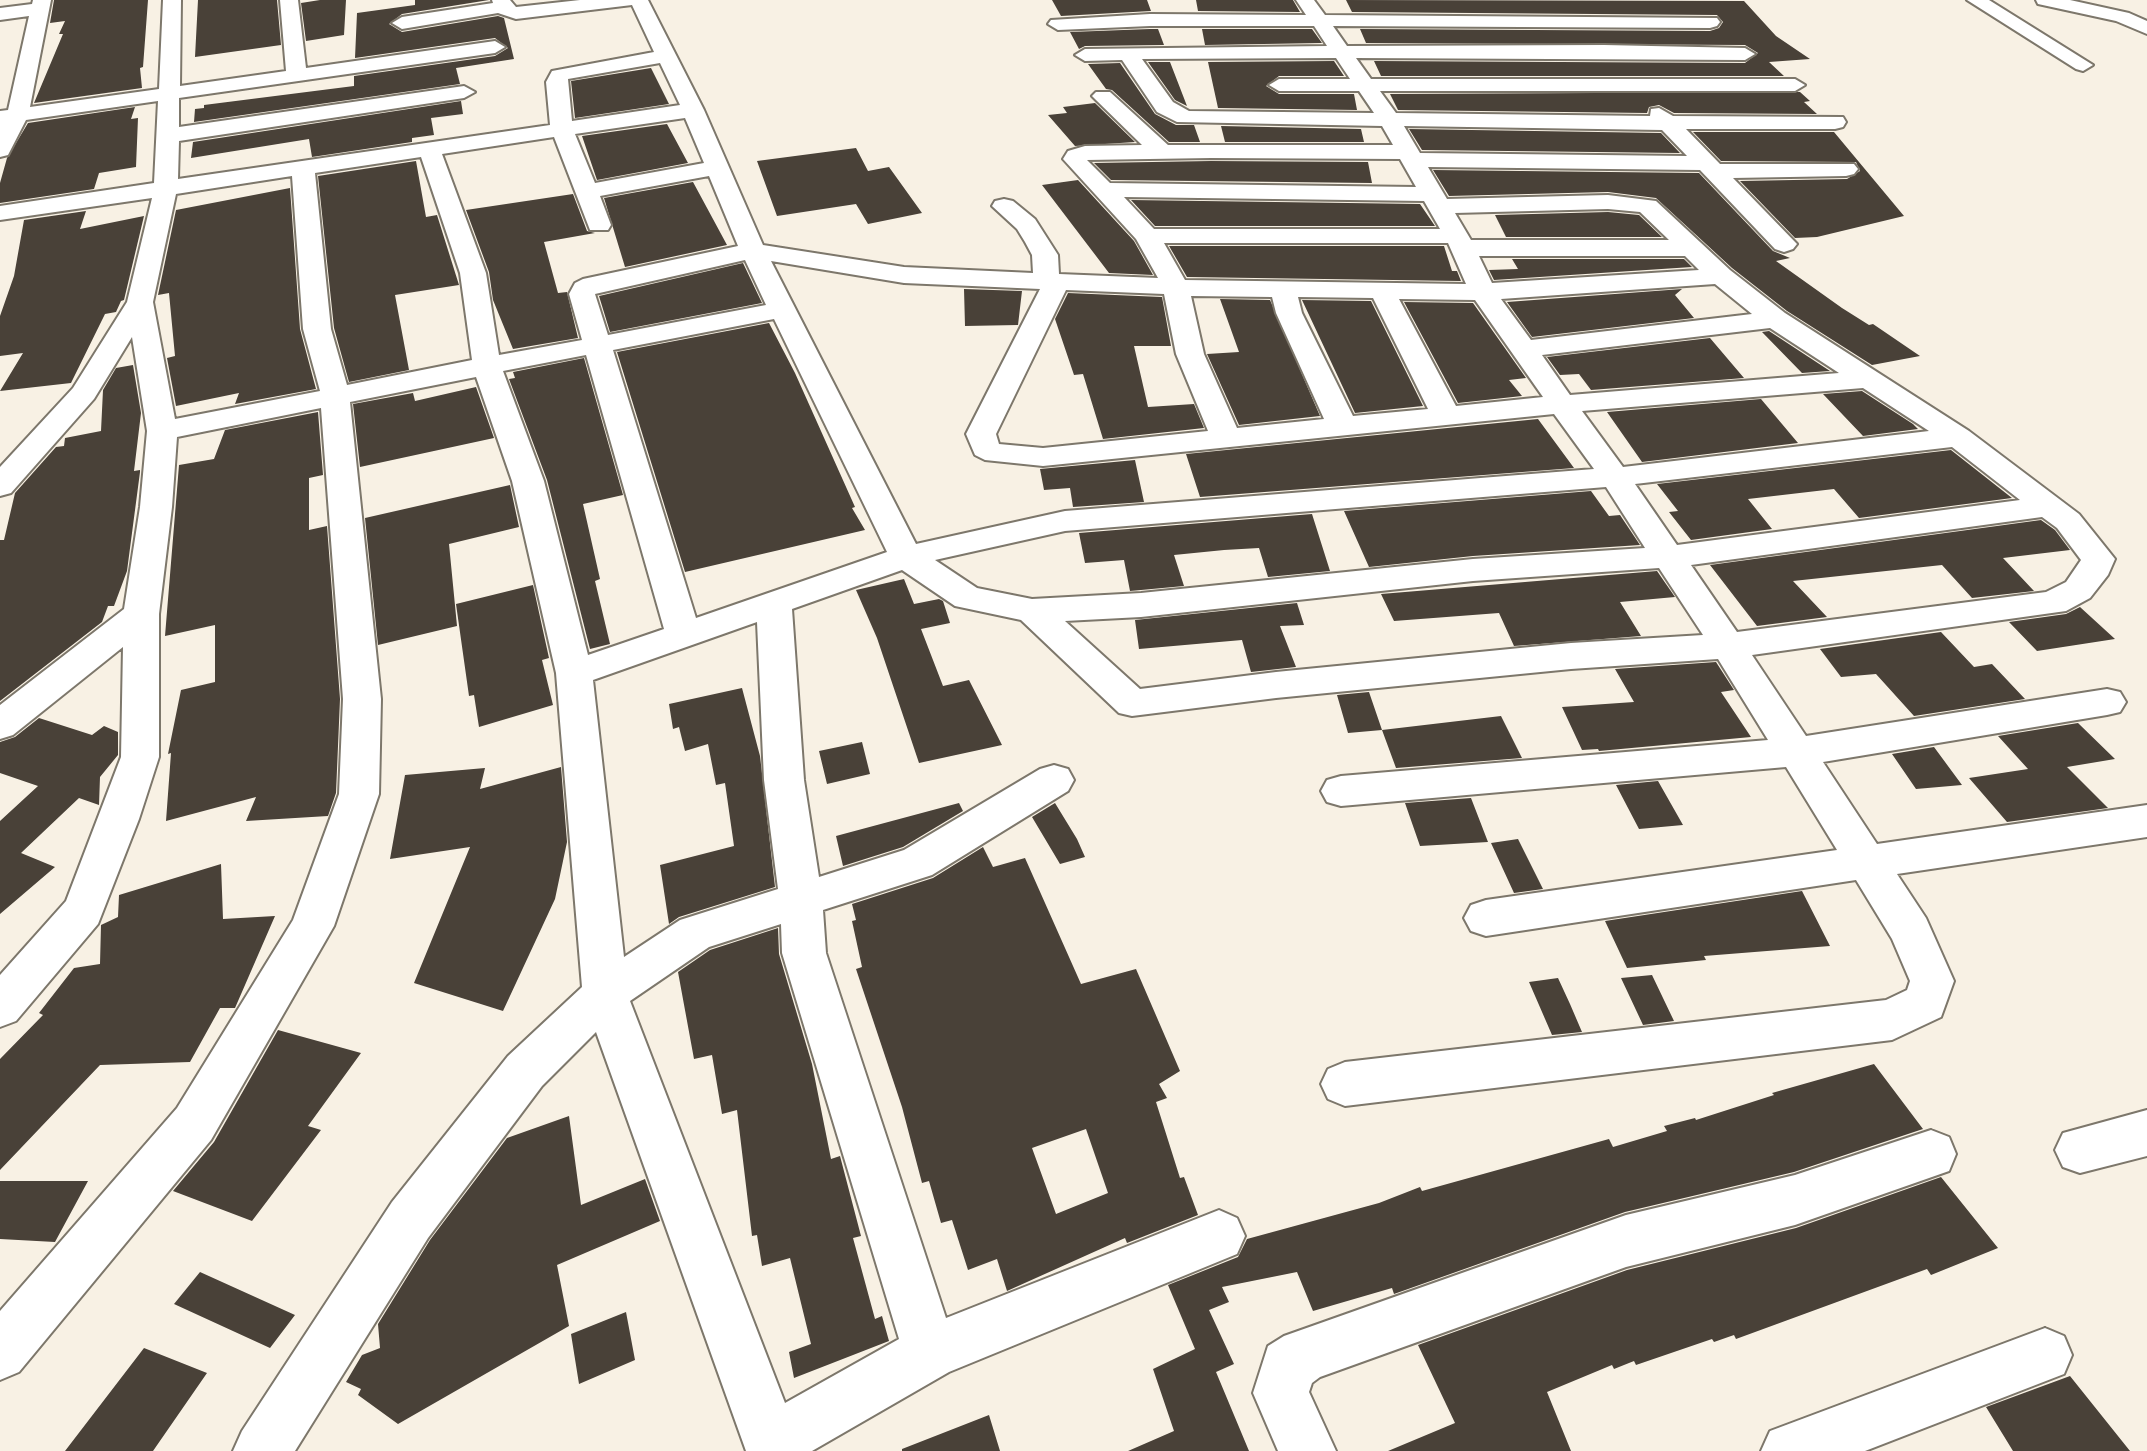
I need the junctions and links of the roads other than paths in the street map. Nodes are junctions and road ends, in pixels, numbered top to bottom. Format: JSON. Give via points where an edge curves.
{"nodes":[{"id":1,"x":172,"y":0,"type":"edge"},
{"id":2,"x":289,"y":0,"type":"edge"},
{"id":3,"x":396,"y":0,"type":"edge"},
{"id":4,"x":629,"y":0,"type":"edge"},
{"id":5,"x":639,"y":0,"type":"edge"},
{"id":6,"x":1544,"y":0,"type":"edge"},
{"id":7,"x":1976,"y":0,"type":"edge"},
{"id":8,"x":2045,"y":0,"type":"edge"},
{"id":9,"x":502,"y":4,"type":"edge"},
{"id":10,"x":40,"y":5,"type":"edge"},
{"id":11,"x":1312,"y":10,"type":"edge"},
{"id":12,"x":2147,"y":13,"type":"edge"},
{"id":13,"x":0,"y":14,"type":"edge"},
{"id":14,"x":2122,"y":17,"type":"junction"},
{"id":15,"x":1573,"y":22,"type":"junction"},
{"id":16,"x":1710,"y":22,"type":"dead end"},
{"id":17,"x":402,"y":23,"type":"junction"},
{"id":18,"x":1058,"y":24,"type":"dead end"},
{"id":19,"x":2147,"y":28,"type":"edge"},
{"id":20,"x":495,"y":47,"type":"dead end"},
{"id":21,"x":1340,"y":51,"type":"junction"},
{"id":22,"x":1604,"y":51,"type":"junction"},
{"id":23,"x":1128,"y":54,"type":"junction"},
{"id":24,"x":1745,"y":54,"type":"dead end"},
{"id":25,"x":1085,"y":55,"type":"dead end"},
{"id":26,"x":664,"y":56,"type":"junction"},
{"id":27,"x":410,"y":58,"type":"junction"},
{"id":28,"x":2083,"y":65,"type":"dead end"},
{"id":29,"x":296,"y":73,"type":"junction"},
{"id":30,"x":1363,"y":83,"type":"junction"},
{"id":31,"x":1279,"y":85,"type":"dead end"},
{"id":32,"x":1640,"y":85,"type":"junction"},
{"id":33,"x":1795,"y":85,"type":"dead end"},
{"id":34,"x":171,"y":91,"type":"junction"},
{"id":35,"x":464,"y":92,"type":"dead end"},
{"id":36,"x":1103,"y":96,"type":"dead end"},
{"id":37,"x":693,"y":110,"type":"junction"},
{"id":38,"x":9,"y":116,"type":"edge"},
{"id":39,"x":1389,"y":119,"type":"junction"},
{"id":40,"x":1835,"y":122,"type":"dead end"},
{"id":41,"x":1665,"y":123,"type":"junction"},
{"id":42,"x":562,"y":129,"type":"junction"},
{"id":43,"x":166,"y":136,"type":"junction"},
{"id":44,"x":429,"y":148,"type":"junction"},
{"id":45,"x":0,"y":150,"type":"edge"},
{"id":46,"x":1162,"y":152,"type":"junction"},
{"id":47,"x":1410,"y":156,"type":"junction"},
{"id":48,"x":1576,"y":159,"type":"junction"},
{"id":49,"x":303,"y":167,"type":"junction"},
{"id":50,"x":718,"y":167,"type":"junction"},
{"id":51,"x":1711,"y":167,"type":"junction"},
{"id":52,"x":1846,"y":169,"type":"dead end"},
{"id":53,"x":1107,"y":190,"type":"junction"},
{"id":54,"x":586,"y":192,"type":"junction"},
{"id":55,"x":165,"y":193,"type":"junction"},
{"id":56,"x":1436,"y":200,"type":"junction"},
{"id":57,"x":1608,"y":202,"type":"junction"},
{"id":58,"x":1004,"y":206,"type":"dead end"},
{"id":59,"x":0,"y":213,"type":"edge"},
{"id":60,"x":0,"y":225,"type":"edge"},
{"id":61,"x":599,"y":225,"type":"dead end"},
{"id":62,"x":1147,"y":236,"type":"junction"},
{"id":63,"x":1459,"y":242,"type":"junction"},
{"id":64,"x":1784,"y":244,"type":"dead end"},
{"id":65,"x":1693,"y":248,"type":"junction"},
{"id":66,"x":753,"y":251,"type":"junction"},
{"id":67,"x":1721,"y":276,"type":"junction"},
{"id":68,"x":1051,"y":281,"type":"junction"},
{"id":69,"x":1176,"y":287,"type":"junction"},
{"id":70,"x":1283,"y":289,"type":"junction"},
{"id":71,"x":1381,"y":289,"type":"junction"},
{"id":72,"x":1483,"y":292,"type":"junction"},
{"id":73,"x":140,"y":302,"type":"junction"},
{"id":74,"x":781,"y":310,"type":"junction"},
{"id":75,"x":1775,"y":319,"type":"junction"},
{"id":76,"x":597,"y":346,"type":"junction"},
{"id":77,"x":1524,"y":349,"type":"junction"},
{"id":78,"x":487,"y":366,"type":"junction"},
{"id":79,"x":1869,"y":379,"type":"junction"},
{"id":80,"x":335,"y":394,"type":"junction"},
{"id":81,"x":1562,"y":404,"type":"junction"},
{"id":82,"x":1446,"y":415,"type":"junction"},
{"id":83,"x":1342,"y":425,"type":"junction"},
{"id":84,"x":162,"y":431,"type":"junction"},
{"id":85,"x":1226,"y":437,"type":"junction"},
{"id":86,"x":1958,"y":437,"type":"junction"},
{"id":87,"x":1615,"y":477,"type":"junction"},
{"id":88,"x":0,"y":486,"type":"edge"},
{"id":89,"x":2049,"y":506,"type":"junction"},
{"id":90,"x":906,"y":557,"type":"junction"},
{"id":91,"x":1668,"y":557,"type":"junction"},
{"id":92,"x":774,"y":602,"type":"junction"},
{"id":93,"x":1032,"y":611,"type":"junction"},
{"id":94,"x":141,"y":614,"type":"junction"},
{"id":95,"x":683,"y":634,"type":"junction"},
{"id":96,"x":1728,"y":646,"type":"junction"},
{"id":97,"x":574,"y":673,"type":"junction"},
{"id":98,"x":2107,"y":702,"type":"dead end"},
{"id":99,"x":0,"y":725,"type":"edge"},
{"id":100,"x":1796,"y":752,"type":"junction"},
{"id":101,"x":1054,"y":780,"type":"dead end"},
{"id":102,"x":1341,"y":791,"type":"dead end"},
{"id":103,"x":2147,"y":821,"type":"edge"},
{"id":104,"x":1867,"y":862,"type":"junction"},
{"id":105,"x":801,"y":901,"type":"junction"},
{"id":106,"x":1486,"y":918,"type":"dead end"},
{"id":107,"x":605,"y":994,"type":"junction"},
{"id":108,"x":0,"y":1007,"type":"edge"},
{"id":109,"x":1345,"y":1084,"type":"dead end"},
{"id":110,"x":2147,"y":1133,"type":"edge"},
{"id":111,"x":2080,"y":1150,"type":"dead end"},
{"id":112,"x":1931,"y":1154,"type":"dead end"},
{"id":113,"x":1219,"y":1236,"type":"dead end"},
{"id":114,"x":930,"y":1352,"type":"junction"},
{"id":115,"x":0,"y":1353,"type":"edge"},
{"id":116,"x":2045,"y":1355,"type":"dead end"},
{"id":117,"x":773,"y":1447,"type":"edge"},
{"id":118,"x":262,"y":1451,"type":"edge"},
{"id":119,"x":1307,"y":1451,"type":"edge"},
{"id":120,"x":1790,"y":1451,"type":"edge"}],
"edges":[{"from":1,"to":34,"type":"street"},
{"from":2,"to":29,"type":"street"},
{"from":3,"to":17,"type":"street"},
{"from":4,"to":9,"type":"street","via":[[516,13],[506,12]]},
{"from":5,"to":26,"type":"street"},
{"from":6,"to":15,"type":"street"},
{"from":7,"to":28,"type":"street"},
{"from":8,"to":14,"type":"street"},
{"from":9,"to":17,"type":"street"},
{"from":10,"to":13,"type":"street"},
{"from":10,"to":38,"type":"street","via":[[23,45]]},
{"from":11,"to":15,"type":"street"},
{"from":11,"to":18,"type":"street"},
{"from":11,"to":21,"type":"street"},
{"from":12,"to":14,"type":"street"},
{"from":14,"to":19,"type":"street"},
{"from":15,"to":16,"type":"street"},
{"from":15,"to":22,"type":"street"},
{"from":17,"to":27,"type":"street"},
{"from":20,"to":27,"type":"street"},
{"from":21,"to":22,"type":"street"},
{"from":21,"to":23,"type":"street"},
{"from":21,"to":30,"type":"street"},
{"from":22,"to":24,"type":"street"},
{"from":22,"to":32,"type":"street"},
{"from":23,"to":25,"type":"street"},
{"from":23,"to":39,"type":"street","via":[[1175,114]]},
{"from":26,"to":37,"type":"street"},
{"from":26,"to":42,"type":"street","via":[[559,75]]},
{"from":27,"to":29,"type":"street"},
{"from":29,"to":34,"type":"street"},
{"from":30,"to":31,"type":"street"},
{"from":30,"to":32,"type":"street"},
{"from":30,"to":39,"type":"street"},
{"from":32,"to":33,"type":"street"},
{"from":32,"to":41,"type":"street"},
{"from":34,"to":38,"type":"street"},
{"from":34,"to":43,"type":"street"},
{"from":35,"to":43,"type":"street"},
{"from":36,"to":46,"type":"street"},
{"from":37,"to":42,"type":"street"},
{"from":37,"to":50,"type":"street"},
{"from":38,"to":45,"type":"street"},
{"from":39,"to":41,"type":"street"},
{"from":39,"to":47,"type":"street"},
{"from":40,"to":41,"type":"street"},
{"from":41,"to":51,"type":"street"},
{"from":42,"to":44,"type":"street"},
{"from":42,"to":54,"type":"street"},
{"from":43,"to":55,"type":"street"},
{"from":44,"to":49,"type":"street"},
{"from":44,"to":78,"type":"street","via":[[473,273]]},
{"from":46,"to":47,"type":"street"},
{"from":46,"to":53,"type":"street","via":[[1076,156]]},
{"from":47,"to":48,"type":"street"},
{"from":47,"to":56,"type":"street"},
{"from":48,"to":51,"type":"street"},
{"from":48,"to":57,"type":"street"},
{"from":49,"to":55,"type":"street"},
{"from":49,"to":80,"type":"street","via":[[317,329]]},
{"from":50,"to":54,"type":"street"},
{"from":50,"to":66,"type":"street"},
{"from":51,"to":52,"type":"street"},
{"from":51,"to":64,"type":"street"},
{"from":53,"to":56,"type":"street"},
{"from":53,"to":62,"type":"street"},
{"from":54,"to":61,"type":"street"},
{"from":55,"to":59,"type":"street"},
{"from":55,"to":60,"type":"street"},
{"from":55,"to":73,"type":"street"},
{"from":56,"to":57,"type":"street"},
{"from":56,"to":63,"type":"street"},
{"from":57,"to":65,"type":"street","via":[[1647,206]]},
{"from":58,"to":68,"type":"street","via":[[1038,242]]},
{"from":62,"to":63,"type":"street"},
{"from":62,"to":69,"type":"street"},
{"from":63,"to":65,"type":"street"},
{"from":63,"to":72,"type":"street"},
{"from":65,"to":67,"type":"street"},
{"from":66,"to":68,"type":"street","via":[[904,275]]},
{"from":66,"to":74,"type":"street"},
{"from":66,"to":76,"type":"street","via":[[584,289]]},
{"from":67,"to":72,"type":"street"},
{"from":67,"to":75,"type":"street"},
{"from":68,"to":69,"type":"street"},
{"from":68,"to":85,"type":"street","via":[[981,434],[986,449],[1043,457]]},
{"from":69,"to":70,"type":"street"},
{"from":69,"to":85,"type":"street","via":[[1190,354]]},
{"from":70,"to":71,"type":"street"},
{"from":70,"to":83,"type":"street","via":[[1289,313]]},
{"from":71,"to":72,"type":"street"},
{"from":71,"to":82,"type":"street"},
{"from":72,"to":77,"type":"street"},
{"from":73,"to":84,"type":"street"},
{"from":73,"to":88,"type":"street","via":[[84,393]]},
{"from":74,"to":76,"type":"street"},
{"from":74,"to":90,"type":"street"},
{"from":75,"to":77,"type":"street"},
{"from":75,"to":79,"type":"street"},
{"from":76,"to":78,"type":"street"},
{"from":76,"to":95,"type":"street"},
{"from":77,"to":81,"type":"street"},
{"from":78,"to":80,"type":"street"},
{"from":78,"to":97,"type":"street","via":[[528,481]]},
{"from":79,"to":81,"type":"street"},
{"from":79,"to":86,"type":"street"},
{"from":80,"to":84,"type":"street"},
{"from":80,"to":115,"type":"street","via":[[362,699],[359,794],[312,926],[194,1124]]},
{"from":81,"to":82,"type":"street"},
{"from":81,"to":87,"type":"street"},
{"from":82,"to":83,"type":"street"},
{"from":83,"to":85,"type":"street"},
{"from":84,"to":94,"type":"street"},
{"from":86,"to":87,"type":"street"},
{"from":86,"to":89,"type":"street"},
{"from":87,"to":90,"type":"street","via":[[1065,521]]},
{"from":87,"to":91,"type":"street"},
{"from":89,"to":91,"type":"street"},
{"from":89,"to":96,"type":"street","via":[[2098,559],[2078,590],[2054,603]]},
{"from":90,"to":92,"type":"street"},
{"from":90,"to":93,"type":"street","via":[[967,598]]},
{"from":91,"to":93,"type":"street"},
{"from":91,"to":96,"type":"street"},
{"from":92,"to":95,"type":"street"},
{"from":92,"to":105,"type":"street","via":[[784,780]]},
{"from":93,"to":96,"type":"street","via":[[1132,703],[1555,658]]},
{"from":94,"to":99,"type":"street"},
{"from":94,"to":108,"type":"street","via":[[140,757],[119,819],[83,911]]},
{"from":95,"to":97,"type":"street"},
{"from":96,"to":100,"type":"street"},
{"from":97,"to":107,"type":"street"},
{"from":98,"to":100,"type":"street"},
{"from":100,"to":102,"type":"street"},
{"from":100,"to":104,"type":"street"},
{"from":101,"to":105,"type":"street","via":[[917,863]]},
{"from":103,"to":104,"type":"street"},
{"from":104,"to":106,"type":"street"},
{"from":104,"to":109,"type":"street","via":[[1911,931],[1932,981],[1925,1003],[1892,1020]]},
{"from":105,"to":107,"type":"street","via":[[695,933]]},
{"from":105,"to":114,"type":"street","via":[[804,953]]},
{"from":107,"to":117,"type":"street"},
{"from":107,"to":118,"type":"street","via":[[525,1071],[410,1220]]},
{"from":110,"to":111,"type":"street"},
{"from":112,"to":119,"type":"street","via":[[1795,1200],[1626,1241],[1303,1355],[1288,1366],[1281,1393]]},
{"from":113,"to":114,"type":"street"},
{"from":114,"to":117,"type":"street"},
{"from":116,"to":120,"type":"street"}]}
